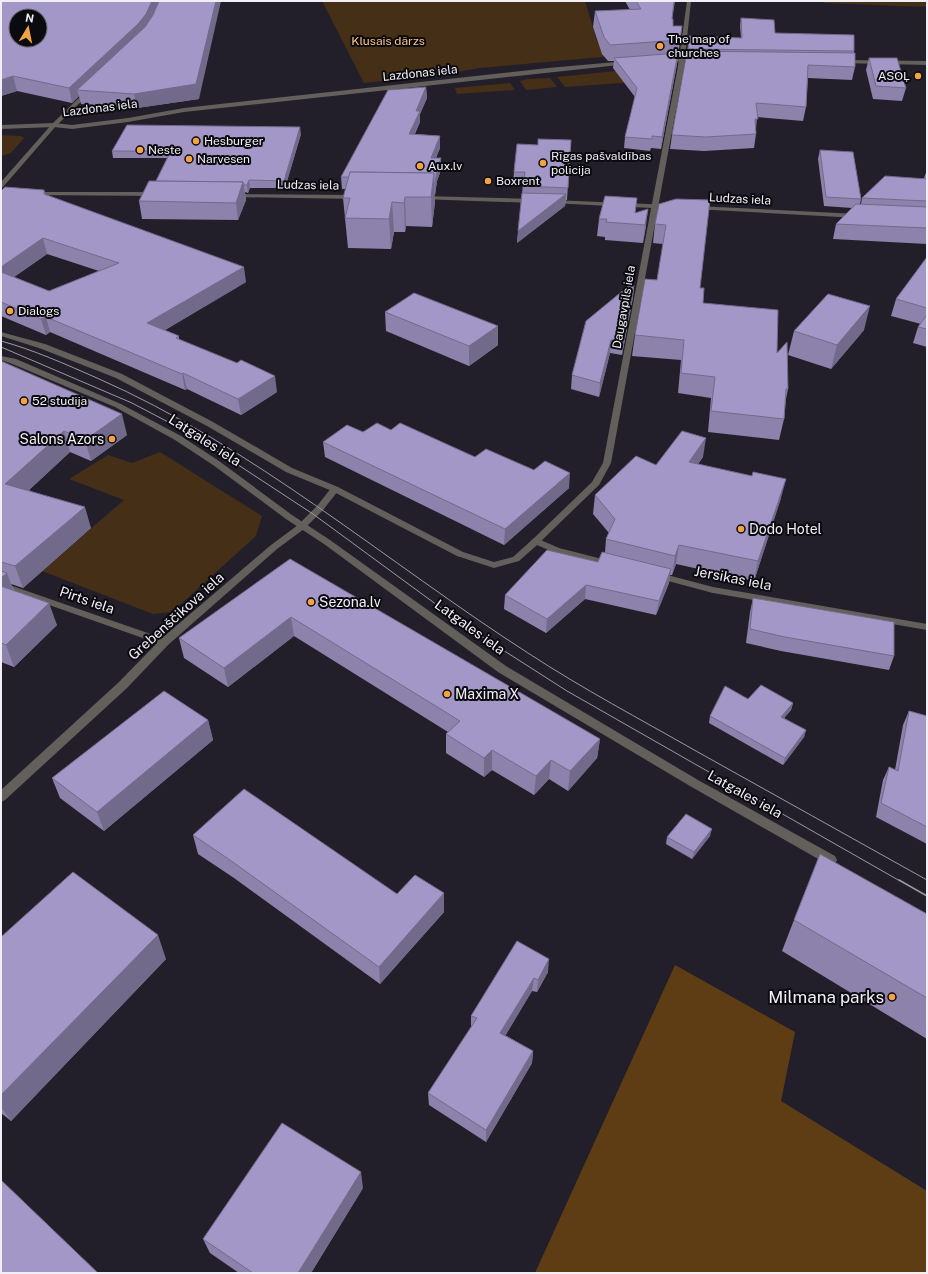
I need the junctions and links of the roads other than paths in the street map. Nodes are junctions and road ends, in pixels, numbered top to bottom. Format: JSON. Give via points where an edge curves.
{"nodes":[{"id":1,"x":689,"y":1,"type":"edge"},
{"id":2,"x":682,"y":59,"type":"junction"},
{"id":3,"x":662,"y":60,"type":"edge"},
{"id":4,"x":702,"y":60,"type":"edge"},
{"id":5,"x":834,"y":61,"type":"edge"},
{"id":6,"x":632,"y":63,"type":"edge"},
{"id":7,"x":927,"y":63,"type":"edge"},
{"id":8,"x":94,"y":87,"type":"edge"},
{"id":9,"x":54,"y":125,"type":"junction"},
{"id":10,"x":1,"y":127,"type":"edge"},
{"id":11,"x":3,"y":188,"type":"edge"},
{"id":12,"x":26,"y":193,"type":"edge"},
{"id":13,"x":163,"y":194,"type":"edge"},
{"id":14,"x":224,"y":195,"type":"edge"},
{"id":15,"x":364,"y":197,"type":"edge"},
{"id":16,"x":412,"y":198,"type":"edge"},
{"id":17,"x":654,"y":206,"type":"junction"},
{"id":18,"x":676,"y":207,"type":"edge"},
{"id":19,"x":691,"y":208,"type":"edge"},
{"id":20,"x":867,"y":217,"type":"edge"},
{"id":21,"x":1,"y":334,"type":"edge"},
{"id":22,"x":1,"y":358,"type":"edge"},
{"id":23,"x":335,"y":489,"type":"junction"},
{"id":24,"x":301,"y":527,"type":"junction"},
{"id":25,"x":536,"y":541,"type":"junction"},
{"id":26,"x":494,"y":565,"type":"joint"},
{"id":27,"x":624,"y":567,"type":"edge"},
{"id":28,"x":646,"y":572,"type":"edge"},
{"id":29,"x":1,"y":585,"type":"edge"},
{"id":30,"x":927,"y":627,"type":"edge"},
{"id":31,"x":164,"y":642,"type":"junction"},
{"id":32,"x":1,"y":797,"type":"edge"},
{"id":33,"x":838,"y":864,"type":"edge"}],
"edges":[{"from":1,"to":2,"type":"street","name":"Daugavpils iela"},
{"from":2,"to":3,"type":"street"},
{"from":2,"to":4,"type":"street"},
{"from":2,"to":17,"type":"street","name":"Daugavpils iela"},
{"from":5,"to":7,"type":"street"},
{"from":6,"to":9,"type":"street","name":"Lazdonas iela","via":[[161,113],[72,128]]},
{"from":8,"to":9,"type":"street"},
{"from":9,"to":10,"type":"street","name":"Lazdonas iela"},
{"from":9,"to":11,"type":"street"},
{"from":12,"to":13,"type":"street"},
{"from":14,"to":15,"type":"street","name":"Ludzas iela"},
{"from":16,"to":17,"type":"street"},
{"from":17,"to":18,"type":"street"},
{"from":17,"to":25,"type":"street","name":"Daugavpils iela","via":[[607,464],[596,483]]},
{"from":19,"to":20,"type":"street","name":"Ludzas iela"},
{"from":21,"to":23,"type":"street","name":"Latgales iela","via":[[42,346],[120,376],[290,470]]},
{"from":22,"to":24,"type":"street","name":"Latgales iela","via":[[110,402],[178,438],[248,486]]},
{"from":23,"to":24,"type":"street","name":"Grebenščikova iela"},
{"from":23,"to":26,"type":"street","name":"Latgales iela","via":[[460,554]]},
{"from":24,"to":31,"type":"street","name":"Grebenščikova iela","via":[[274,547]]},
{"from":24,"to":33,"type":"street","name":"Latgales iela","via":[[327,542],[502,668],[694,783]]},
{"from":25,"to":26,"type":"street","name":"Daugavpils iela","via":[[516,559]]},
{"from":25,"to":27,"type":"street","via":[[556,550]]},
{"from":28,"to":30,"type":"street","name":"Jersikas iela","via":[[713,590]]},
{"from":29,"to":31,"type":"street","name":"Pirts iela"},
{"from":31,"to":32,"type":"street","name":"Grebenščikova iela","via":[[123,685]]}]}
